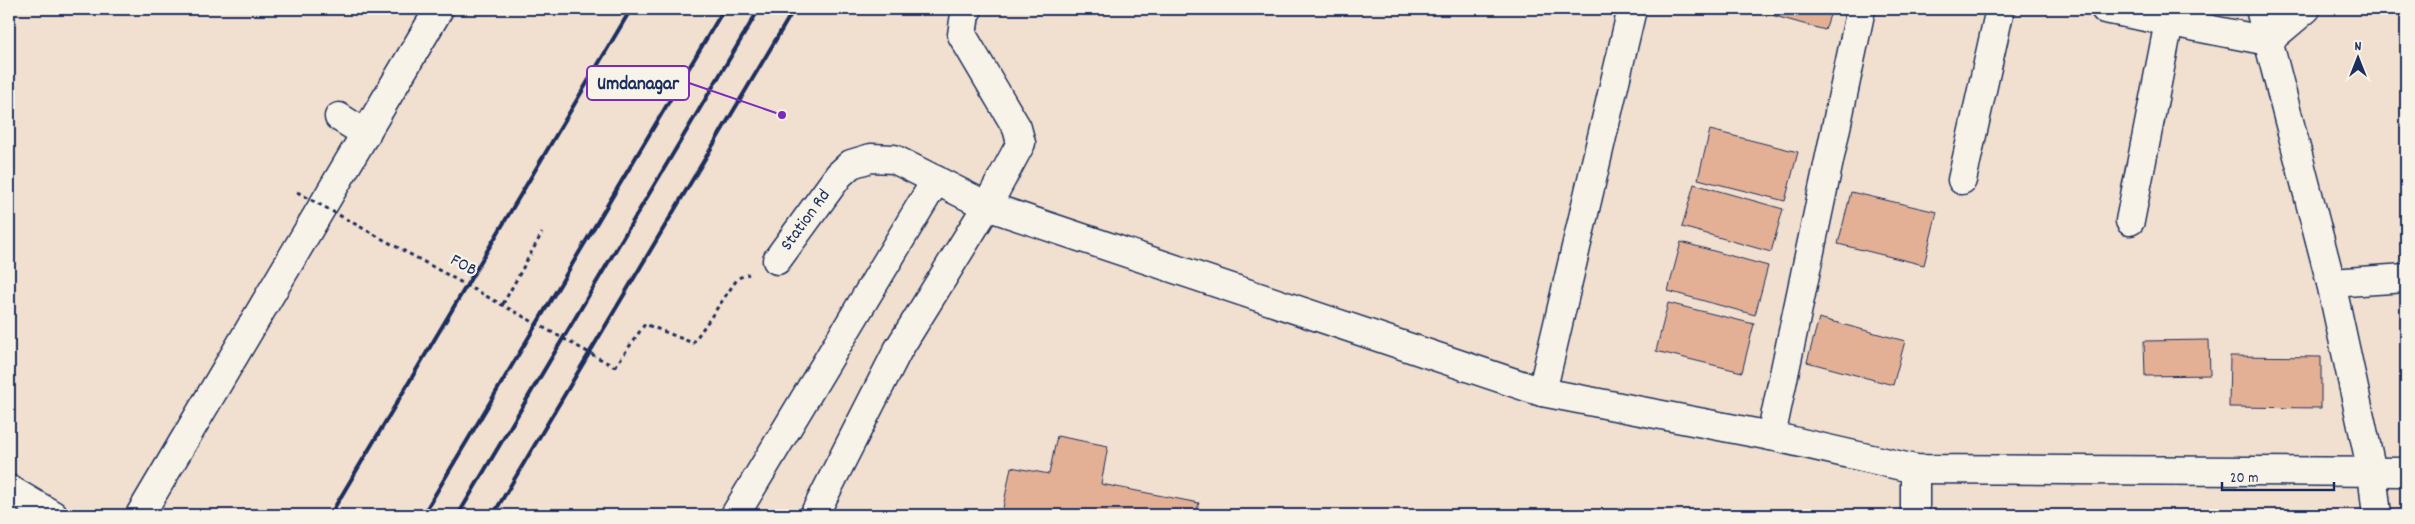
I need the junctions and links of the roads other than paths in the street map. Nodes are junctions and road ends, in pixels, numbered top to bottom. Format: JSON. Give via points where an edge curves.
{"nodes":[{"id":1,"x":439,"y":9,"type":"edge"},
{"id":2,"x":968,"y":9,"type":"edge"},
{"id":3,"x":1632,"y":9,"type":"edge"},
{"id":4,"x":1861,"y":9,"type":"edge"},
{"id":5,"x":2000,"y":9,"type":"edge"},
{"id":6,"x":2104,"y":9,"type":"edge"},
{"id":7,"x":2260,"y":9,"type":"edge"},
{"id":8,"x":2306,"y":9,"type":"edge"},
{"id":9,"x":2170,"y":22,"type":"junction"},
{"id":10,"x":2268,"y":41,"type":"junction"},
{"id":11,"x":339,"y":117,"type":"dead end"},
{"id":12,"x":366,"y":134,"type":"junction"},
{"id":13,"x":936,"y":180,"type":"junction"},
{"id":14,"x":1962,"y":180,"type":"dead end"},
{"id":15,"x":988,"y":206,"type":"junction"},
{"id":16,"x":2130,"y":221,"type":"dead end"},
{"id":17,"x":777,"y":260,"type":"road end"},
{"id":18,"x":2406,"y":278,"type":"edge"},
{"id":19,"x":2331,"y":283,"type":"junction"},
{"id":20,"x":1542,"y":392,"type":"junction"},
{"id":21,"x":1770,"y":436,"type":"junction"},
{"id":22,"x":1915,"y":469,"type":"junction"},
{"id":23,"x":2372,"y":472,"type":"junction"},
{"id":24,"x":2406,"y":472,"type":"edge"},
{"id":25,"x":9,"y":490,"type":"edge"},
{"id":26,"x":53,"y":515,"type":"edge"},
{"id":27,"x":140,"y":515,"type":"edge"},
{"id":28,"x":735,"y":515,"type":"edge"},
{"id":29,"x":814,"y":515,"type":"edge"},
{"id":30,"x":1915,"y":515,"type":"edge"},
{"id":31,"x":2377,"y":515,"type":"edge"}],
"edges":[{"from":1,"to":12,"type":"street"},
{"from":2,"to":15,"type":"street","via":[[962,35],[1017,128],[1021,142]]},
{"from":3,"to":20,"type":"street"},
{"from":4,"to":21,"type":"street"},
{"from":5,"to":14,"type":"street"},
{"from":6,"to":9,"type":"street"},
{"from":7,"to":10,"type":"street"},
{"from":8,"to":10,"type":"street"},
{"from":9,"to":10,"type":"street"},
{"from":9,"to":16,"type":"street"},
{"from":10,"to":19,"type":"street"},
{"from":11,"to":12,"type":"street"},
{"from":12,"to":27,"type":"street"},
{"from":13,"to":15,"type":"street","name":"Station Rd"},
{"from":13,"to":17,"type":"street","name":"Station Rd","via":[[894,159],[871,158],[850,164]]},
{"from":13,"to":28,"type":"street"},
{"from":15,"to":20,"type":"street","name":"Station Rd"},
{"from":15,"to":29,"type":"street","via":[[898,350]]},
{"from":18,"to":19,"type":"street"},
{"from":19,"to":23,"type":"street"},
{"from":20,"to":21,"type":"street","name":"Station Rd"},
{"from":21,"to":22,"type":"street","name":"Station Rd"},
{"from":22,"to":23,"type":"street","name":"Station Rd"},
{"from":22,"to":30,"type":"street"},
{"from":23,"to":24,"type":"street","name":"Station Rd"},
{"from":23,"to":31,"type":"street"},
{"from":25,"to":26,"type":"street"}]}
